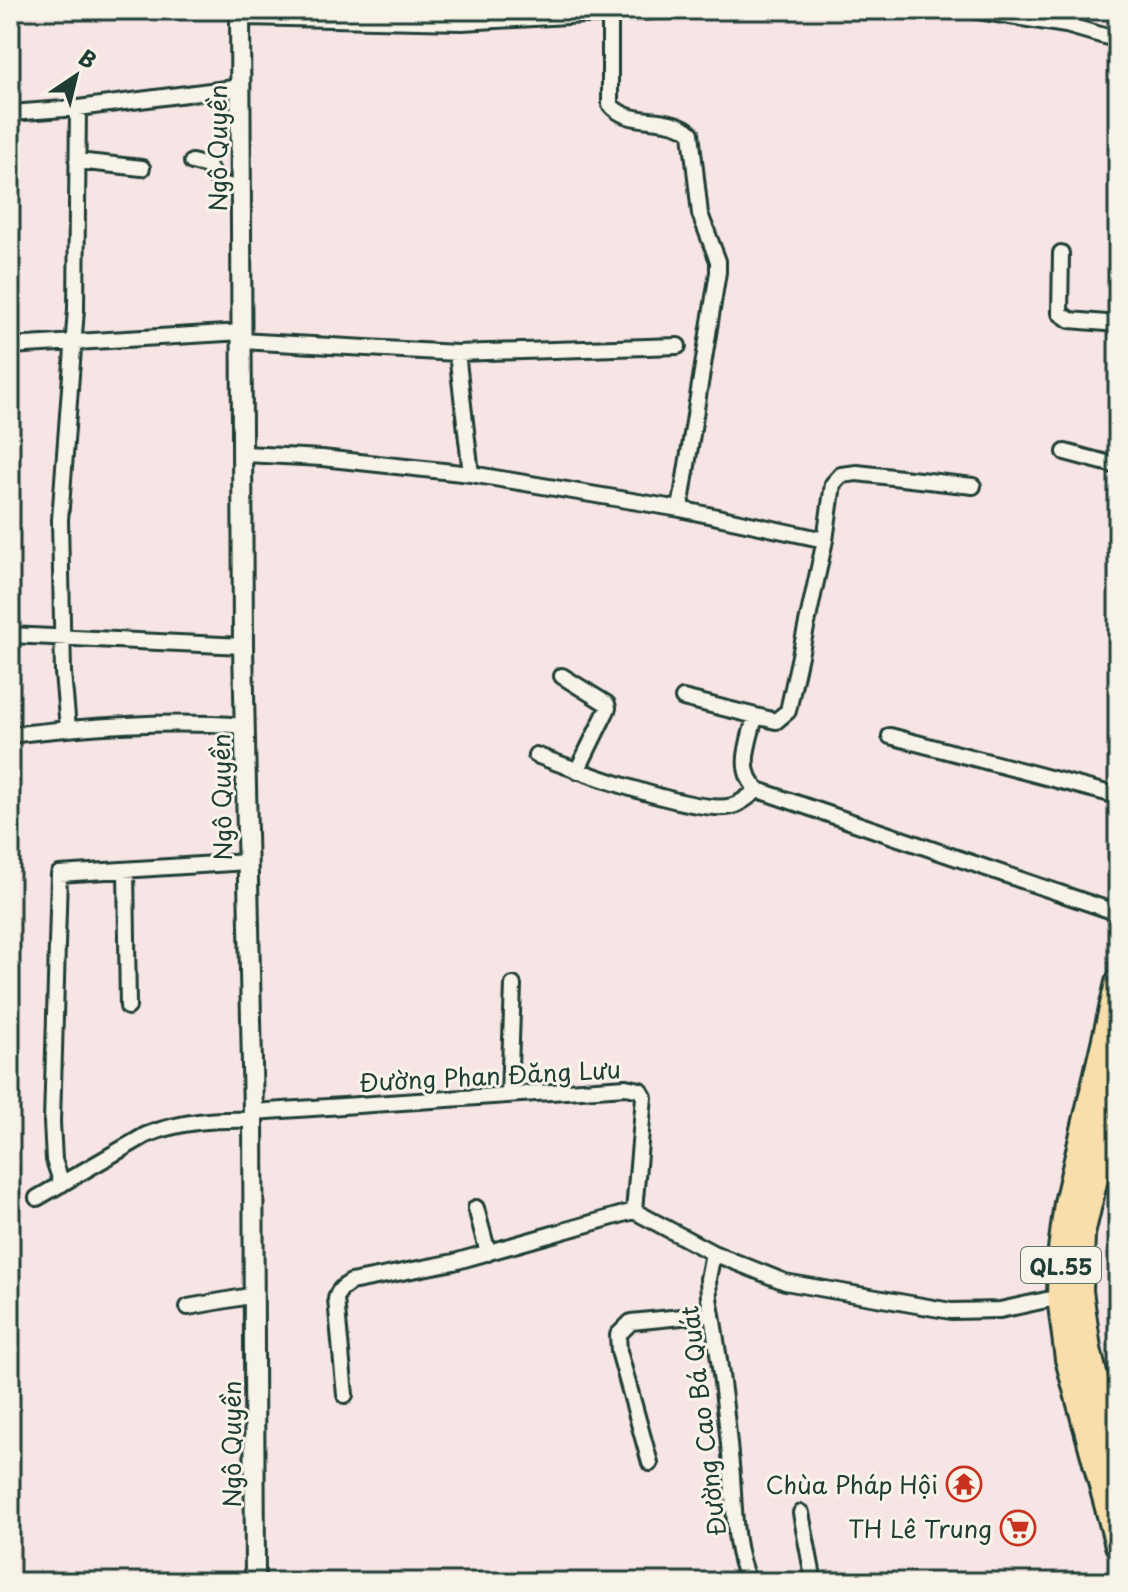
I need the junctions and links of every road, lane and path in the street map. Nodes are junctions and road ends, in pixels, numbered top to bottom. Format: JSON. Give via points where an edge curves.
{"nodes":[{"id":1,"x":671,"y":10,"type":"edge"},
{"id":2,"x":976,"y":10,"type":"edge"},
{"id":3,"x":240,"y":14,"type":"edge"},
{"id":4,"x":610,"y":14,"type":"junction"},
{"id":5,"x":462,"y":16,"type":"edge"},
{"id":6,"x":1118,"y":40,"type":"edge"},
{"id":7,"x":241,"y":87,"type":"junction"},
{"id":8,"x":78,"y":108,"type":"junction"},
{"id":9,"x":10,"y":113,"type":"edge"},
{"id":10,"x":77,"y":161,"type":"junction"},
{"id":11,"x":192,"y":162,"type":"dead end"},
{"id":12,"x":142,"y":168,"type":"dead end"},
{"id":13,"x":242,"y":188,"type":"junction"},
{"id":14,"x":1061,"y":253,"type":"dead end"},
{"id":15,"x":1118,"y":324,"type":"edge"},
{"id":16,"x":242,"y":337,"type":"junction"},
{"id":17,"x":74,"y":343,"type":"junction"},
{"id":18,"x":10,"y":346,"type":"edge"},
{"id":19,"x":678,"y":346,"type":"dead end"},
{"id":20,"x":457,"y":353,"type":"junction"},
{"id":21,"x":1065,"y":452,"type":"dead end"},
{"id":22,"x":243,"y":454,"type":"junction"},
{"id":23,"x":1118,"y":466,"type":"edge"},
{"id":24,"x":471,"y":474,"type":"junction"},
{"id":25,"x":973,"y":486,"type":"dead end"},
{"id":26,"x":680,"y":509,"type":"junction"},
{"id":27,"x":825,"y":540,"type":"junction"},
{"id":28,"x":10,"y":635,"type":"edge"},
{"id":29,"x":63,"y":636,"type":"junction"},
{"id":30,"x":243,"y":646,"type":"junction"},
{"id":31,"x":562,"y":676,"type":"dead end"},
{"id":32,"x":683,"y":698,"type":"dead end"},
{"id":33,"x":755,"y":717,"type":"junction"},
{"id":34,"x":244,"y":726,"type":"junction"},
{"id":35,"x":68,"y":728,"type":"junction"},
{"id":36,"x":10,"y":735,"type":"edge"},
{"id":37,"x":890,"y":736,"type":"dead end"},
{"id":38,"x":536,"y":755,"type":"dead end"},
{"id":39,"x":577,"y":771,"type":"junction"},
{"id":40,"x":758,"y":790,"type":"junction"},
{"id":41,"x":1118,"y":796,"type":"edge"},
{"id":42,"x":247,"y":862,"type":"junction"},
{"id":43,"x":126,"y":870,"type":"junction"},
{"id":44,"x":1118,"y":913,"type":"edge"},
{"id":45,"x":1118,"y":983,"type":"edge"},
{"id":46,"x":513,"y":985,"type":"dead end"},
{"id":47,"x":128,"y":1007,"type":"dead end"},
{"id":48,"x":1118,"y":1080,"type":"edge"},
{"id":49,"x":509,"y":1095,"type":"junction"},
{"id":50,"x":253,"y":1116,"type":"junction"},
{"id":51,"x":62,"y":1184,"type":"junction"},
{"id":52,"x":37,"y":1198,"type":"dead end"},
{"id":53,"x":476,"y":1208,"type":"dead end"},
{"id":54,"x":634,"y":1211,"type":"junction"},
{"id":55,"x":488,"y":1253,"type":"junction"},
{"id":56,"x":713,"y":1253,"type":"junction"},
{"id":57,"x":255,"y":1295,"type":"junction"},
{"id":58,"x":1060,"y":1297,"type":"junction"},
{"id":59,"x":188,"y":1307,"type":"dead end"},
{"id":60,"x":712,"y":1314,"type":"junction"},
{"id":61,"x":345,"y":1395,"type":"dead end"},
{"id":62,"x":1099,"y":1443,"type":"junction"},
{"id":63,"x":650,"y":1463,"type":"dead end"},
{"id":64,"x":1118,"y":1472,"type":"edge"},
{"id":65,"x":801,"y":1513,"type":"dead end"},
{"id":66,"x":1118,"y":1545,"type":"edge"},
{"id":67,"x":255,"y":1582,"type":"edge"},
{"id":68,"x":749,"y":1582,"type":"edge"},
{"id":69,"x":814,"y":1582,"type":"edge"}],
"edges":[{"from":1,"to":4,"type":"street"},
{"from":2,"to":6,"type":"street"},
{"from":3,"to":5,"type":"street"},
{"from":3,"to":7,"type":"street","name":"Ngô Quyền"},
{"from":4,"to":5,"type":"street"},
{"from":4,"to":26,"type":"street","via":[[610,104],[621,114],[691,133],[700,214],[718,261]]},
{"from":7,"to":8,"type":"street"},
{"from":7,"to":13,"type":"street","name":"Ngô Quyền"},
{"from":8,"to":9,"type":"street"},
{"from":8,"to":10,"type":"street"},
{"from":10,"to":12,"type":"street"},
{"from":10,"to":17,"type":"street"},
{"from":11,"to":13,"type":"street","via":[[208,166],[224,185]]},
{"from":13,"to":16,"type":"street","name":"Ngô Quyền"},
{"from":14,"to":15,"type":"street","via":[[1060,313],[1070,320]]},
{"from":16,"to":17,"type":"street"},
{"from":16,"to":20,"type":"street"},
{"from":16,"to":22,"type":"street","name":"Ngô Quyền"},
{"from":17,"to":18,"type":"street"},
{"from":17,"to":29,"type":"street","via":[[60,520]]},
{"from":19,"to":20,"type":"street"},
{"from":20,"to":24,"type":"street"},
{"from":21,"to":23,"type":"street"},
{"from":22,"to":24,"type":"street"},
{"from":22,"to":30,"type":"street","name":"Ngô Quyền"},
{"from":24,"to":26,"type":"street"},
{"from":25,"to":27,"type":"street","via":[[841,475],[833,484]]},
{"from":26,"to":27,"type":"street"},
{"from":27,"to":33,"type":"street","via":[[788,711],[776,721]]},
{"from":28,"to":29,"type":"street"},
{"from":29,"to":30,"type":"street"},
{"from":29,"to":35,"type":"street"},
{"from":30,"to":34,"type":"street","name":"Ngô Quyền"},
{"from":31,"to":39,"type":"street","via":[[608,708]]},
{"from":32,"to":33,"type":"street"},
{"from":33,"to":40,"type":"street","via":[[745,772]]},
{"from":34,"to":35,"type":"street","via":[[173,722]]},
{"from":34,"to":42,"type":"street","name":"Ngô Quyền"},
{"from":35,"to":36,"type":"street"},
{"from":37,"to":41,"type":"street"},
{"from":38,"to":39,"type":"street"},
{"from":39,"to":40,"type":"street","via":[[695,806],[734,806]]},
{"from":40,"to":44,"type":"street"},
{"from":42,"to":43,"type":"street"},
{"from":42,"to":50,"type":"street","name":"Ngô Quyền"},
{"from":43,"to":47,"type":"street"},
{"from":43,"to":51,"type":"street","via":[[62,873],[57,879],[52,1122],[54,1160]]},
{"from":45,"to":58,"type":"highway","number":"QL.55","via":[[1067,1203]]},
{"from":46,"to":49,"type":"street"},
{"from":48,"to":62,"type":"highway","number":"QL.55","via":[[1081,1248],[1080,1291]]},
{"from":49,"to":50,"type":"street","name":"Đường Phan Đăng Lưu"},
{"from":49,"to":54,"type":"street","name":"Đường Phan Đăng Lưu","via":[[640,1090],[644,1097]]},
{"from":50,"to":51,"type":"street","name":"Đường Phan Đăng Lưu","via":[[163,1128]]},
{"from":50,"to":57,"type":"street","name":"Ngô Quyền"},
{"from":51,"to":52,"type":"street","name":"Đường Phan Đăng Lưu"},
{"from":53,"to":55,"type":"street"},
{"from":54,"to":55,"type":"street"},
{"from":54,"to":56,"type":"street"},
{"from":55,"to":61,"type":"street","via":[[342,1288],[336,1299]]},
{"from":56,"to":58,"type":"street","via":[[785,1282],[951,1311],[1000,1310]]},
{"from":56,"to":60,"type":"street","name":"Đường Cao Bá Quát","via":[[708,1279]]},
{"from":57,"to":59,"type":"street"},
{"from":57,"to":67,"type":"street","name":"Ngô Quyền"},
{"from":58,"to":62,"type":"highway","number":"QL.55","via":[[1068,1359]]},
{"from":60,"to":63,"type":"street","via":[[631,1322],[618,1335]]},
{"from":60,"to":68,"type":"street","name":"Đường Cao Bá Quát","via":[[741,1561]]},
{"from":62,"to":64,"type":"highway","number":"QL.55"},
{"from":62,"to":66,"type":"highway","number":"QL.55"},
{"from":65,"to":69,"type":"street"}]}
